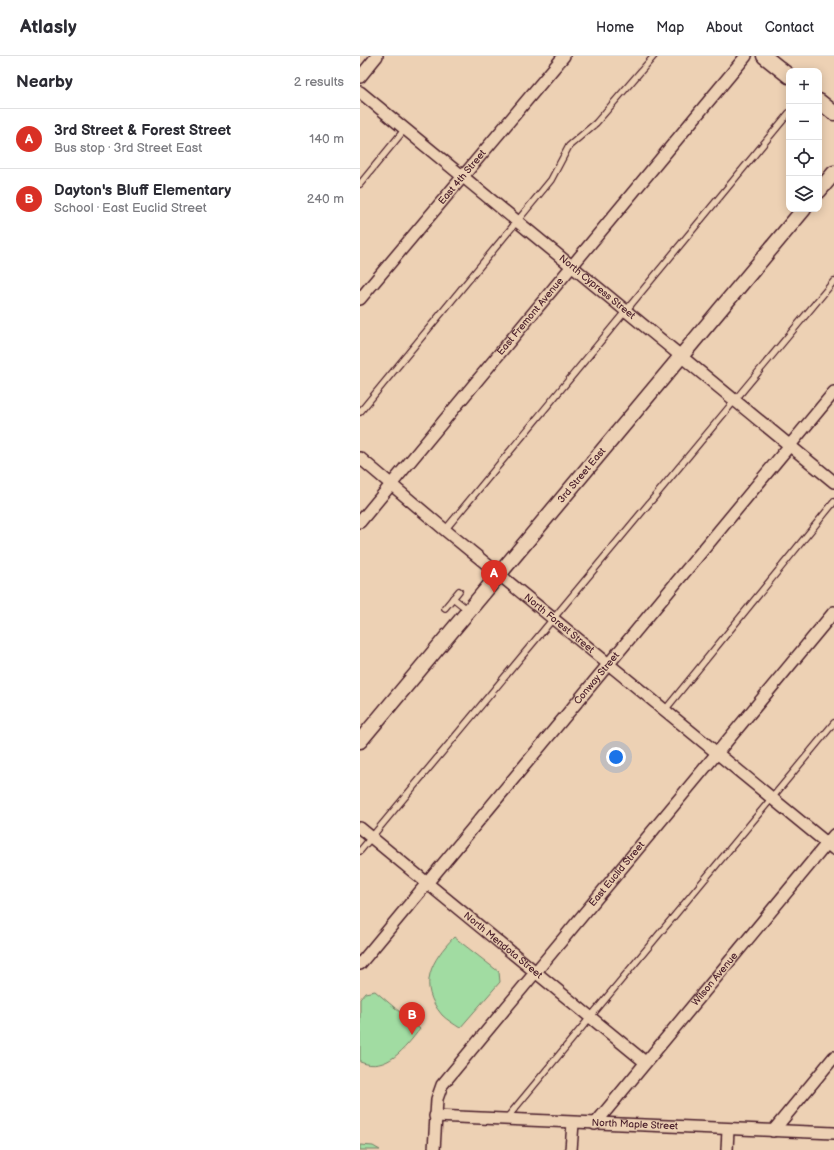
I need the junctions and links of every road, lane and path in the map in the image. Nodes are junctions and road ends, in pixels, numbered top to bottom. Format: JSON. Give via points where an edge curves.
{"nodes":[{"id":1,"x":377,"y":56,"type":"edge"},
{"id":2,"x":564,"y":56,"type":"edge"},
{"id":3,"x":654,"y":56,"type":"edge"},
{"id":4,"x":746,"y":56,"type":"edge"},
{"id":5,"x":764,"y":56,"type":"edge"},
{"id":6,"x":786,"y":74,"type":"edge"},
{"id":7,"x":360,"y":77,"type":"edge"},
{"id":8,"x":360,"y":92,"type":"edge"},
{"id":9,"x":822,"y":103,"type":"edge"},
{"id":10,"x":834,"y":113,"type":"edge"},
{"id":11,"x":786,"y":118,"type":"edge"},
{"id":12,"x":405,"y":128,"type":"junction"},
{"id":13,"x":834,"y":173,"type":"edge"},
{"id":14,"x":463,"y":176,"type":"junction"},
{"id":15,"x":360,"y":184,"type":"edge"},
{"id":16,"x":822,"y":187,"type":"edge"},
{"id":17,"x":801,"y":212,"type":"edge"},
{"id":18,"x":517,"y":221,"type":"junction"},
{"id":19,"x":571,"y":265,"type":"junction"},
{"id":20,"x":834,"y":281,"type":"edge"},
{"id":21,"x":360,"y":299,"type":"edge"},
{"id":22,"x":626,"y":311,"type":"junction"},
{"id":23,"x":681,"y":356,"type":"junction"},
{"id":24,"x":834,"y":392,"type":"edge"},
{"id":25,"x":735,"y":400,"type":"junction"},
{"id":26,"x":360,"y":412,"type":"edge"},
{"id":27,"x":789,"y":446,"type":"junction"},
{"id":28,"x":360,"y":458,"type":"edge"},
{"id":29,"x":834,"y":482,"type":"edge"},
{"id":30,"x":392,"y":484,"type":"junction"},
{"id":31,"x":834,"y":502,"type":"edge"},
{"id":32,"x":360,"y":522,"type":"edge"},
{"id":33,"x":445,"y":530,"type":"junction"},
{"id":34,"x":500,"y":573,"type":"junction"},
{"id":35,"x":459,"y":590,"type":"dead end"},
{"id":36,"x":453,"y":598,"type":"junction"},
{"id":37,"x":445,"y":608,"type":"dead end"},
{"id":38,"x":469,"y":611,"type":"junction"},
{"id":39,"x":834,"y":612,"type":"edge"},
{"id":40,"x":554,"y":619,"type":"junction"},
{"id":41,"x":610,"y":664,"type":"junction"},
{"id":42,"x":665,"y":710,"type":"junction"},
{"id":43,"x":834,"y":724,"type":"edge"},
{"id":44,"x":360,"y":741,"type":"edge"},
{"id":45,"x":718,"y":752,"type":"junction"},
{"id":46,"x":772,"y":798,"type":"junction"},
{"id":47,"x":360,"y":828,"type":"edge"},
{"id":48,"x":371,"y":838,"type":"junction"},
{"id":49,"x":832,"y":842,"type":"edge"},
{"id":50,"x":360,"y":851,"type":"edge"},
{"id":51,"x":427,"y":883,"type":"junction"},
{"id":52,"x":360,"y":964,"type":"edge"},
{"id":53,"x":536,"y":972,"type":"junction"},
{"id":54,"x":590,"y":1017,"type":"junction"},
{"id":55,"x":834,"y":1057,"type":"edge"},
{"id":56,"x":645,"y":1062,"type":"junction"},
{"id":57,"x":435,"y":1116,"type":"junction"},
{"id":58,"x":505,"y":1120,"type":"junction"},
{"id":59,"x":573,"y":1123,"type":"junction"},
{"id":60,"x":595,"y":1124,"type":"junction"},
{"id":61,"x":728,"y":1130,"type":"junction"},
{"id":62,"x":773,"y":1131,"type":"junction"},
{"id":63,"x":834,"y":1133,"type":"edge"},
{"id":64,"x":434,"y":1150,"type":"edge"},
{"id":65,"x":572,"y":1150,"type":"edge"},
{"id":66,"x":727,"y":1150,"type":"edge"}],
"edges":[{"from":1,"to":7,"type":"street"},
{"from":2,"to":14,"type":"street","name":"East 4th Street"},
{"from":3,"to":18,"type":"lane","via":[[596,123],[569,146],[551,180]]},
{"from":4,"to":19,"type":"street","name":"East Fremont Avenue"},
{"from":5,"to":6,"type":"street"},
{"from":8,"to":12,"type":"street","name":"North Cypress Street"},
{"from":9,"to":10,"type":"street"},
{"from":11,"to":22,"type":"lane"},
{"from":12,"to":14,"type":"street","name":"North Cypress Street"},
{"from":12,"to":15,"type":"lane"},
{"from":13,"to":16,"type":"street"},
{"from":14,"to":18,"type":"street","name":"North Cypress Street"},
{"from":14,"to":21,"type":"street","name":"East 4th Street"},
{"from":17,"to":23,"type":"street","name":"3rd Street East"},
{"from":18,"to":19,"type":"street","name":"North Cypress Street"},
{"from":18,"to":26,"type":"lane"},
{"from":19,"to":22,"type":"street","name":"North Cypress Street"},
{"from":19,"to":30,"type":"street","name":"East Fremont Avenue"},
{"from":20,"to":25,"type":"lane"},
{"from":22,"to":23,"type":"street","name":"North Cypress Street"},
{"from":22,"to":33,"type":"lane"},
{"from":23,"to":25,"type":"street","name":"North Cypress Street"},
{"from":23,"to":34,"type":"street","name":"3rd Street East"},
{"from":24,"to":27,"type":"street","name":"Conway Street"},
{"from":25,"to":27,"type":"street","name":"North Cypress Street"},
{"from":25,"to":40,"type":"lane"},
{"from":27,"to":29,"type":"street","name":"North Cypress Street"},
{"from":27,"to":41,"type":"street","name":"Conway Street"},
{"from":28,"to":30,"type":"street","name":"North Forest Street"},
{"from":30,"to":32,"type":"street","name":"East Fremont Avenue"},
{"from":30,"to":33,"type":"street","name":"North Forest Street"},
{"from":31,"to":42,"type":"lane"},
{"from":33,"to":34,"type":"street","name":"North Forest Street"},
{"from":34,"to":38,"type":"street","name":"3rd Street East"},
{"from":34,"to":40,"type":"street","name":"North Forest Street"},
{"from":35,"to":36,"type":"lane"},
{"from":36,"to":37,"type":"lane"},
{"from":36,"to":38,"type":"lane"},
{"from":38,"to":44,"type":"street","name":"3rd Street East"},
{"from":39,"to":45,"type":"street","name":"East Euclid Street"},
{"from":40,"to":41,"type":"street","name":"North Forest Street"},
{"from":40,"to":48,"type":"lane"},
{"from":41,"to":42,"type":"street","name":"North Forest Street"},
{"from":41,"to":51,"type":"street","name":"Conway Street"},
{"from":42,"to":45,"type":"street","name":"North Forest Street"},
{"from":43,"to":46,"type":"lane"},
{"from":45,"to":46,"type":"street","name":"North Forest Street"},
{"from":45,"to":53,"type":"street","name":"East Euclid Street"},
{"from":46,"to":49,"type":"street","name":"North Forest Street"},
{"from":46,"to":54,"type":"lane"},
{"from":47,"to":48,"type":"street","name":"North Mendota Street"},
{"from":48,"to":50,"type":"lane"},
{"from":48,"to":51,"type":"street","name":"North Mendota Street"},
{"from":49,"to":56,"type":"street","name":"Wilson Avenue"},
{"from":51,"to":52,"type":"street","name":"Conway Street"},
{"from":51,"to":53,"type":"street","name":"North Mendota Street"},
{"from":53,"to":54,"type":"street","name":"North Mendota Street"},
{"from":53,"to":57,"type":"street","name":"East Euclid Street","via":[[442,1084]]},
{"from":54,"to":56,"type":"street","name":"North Mendota Street"},
{"from":54,"to":58,"type":"lane"},
{"from":55,"to":62,"type":"street"},
{"from":56,"to":60,"type":"street","name":"Wilson Avenue"},
{"from":57,"to":58,"type":"street","name":"North Maple Street"},
{"from":57,"to":64,"type":"street","name":"East Euclid Street"},
{"from":58,"to":59,"type":"street","name":"North Maple Street"},
{"from":59,"to":60,"type":"street","name":"North Maple Street"},
{"from":59,"to":65,"type":"street"},
{"from":60,"to":61,"type":"street","name":"North Maple Street"},
{"from":61,"to":62,"type":"street","name":"North Maple Street"},
{"from":61,"to":66,"type":"street"},
{"from":62,"to":63,"type":"street","name":"North Maple Street"}]}
